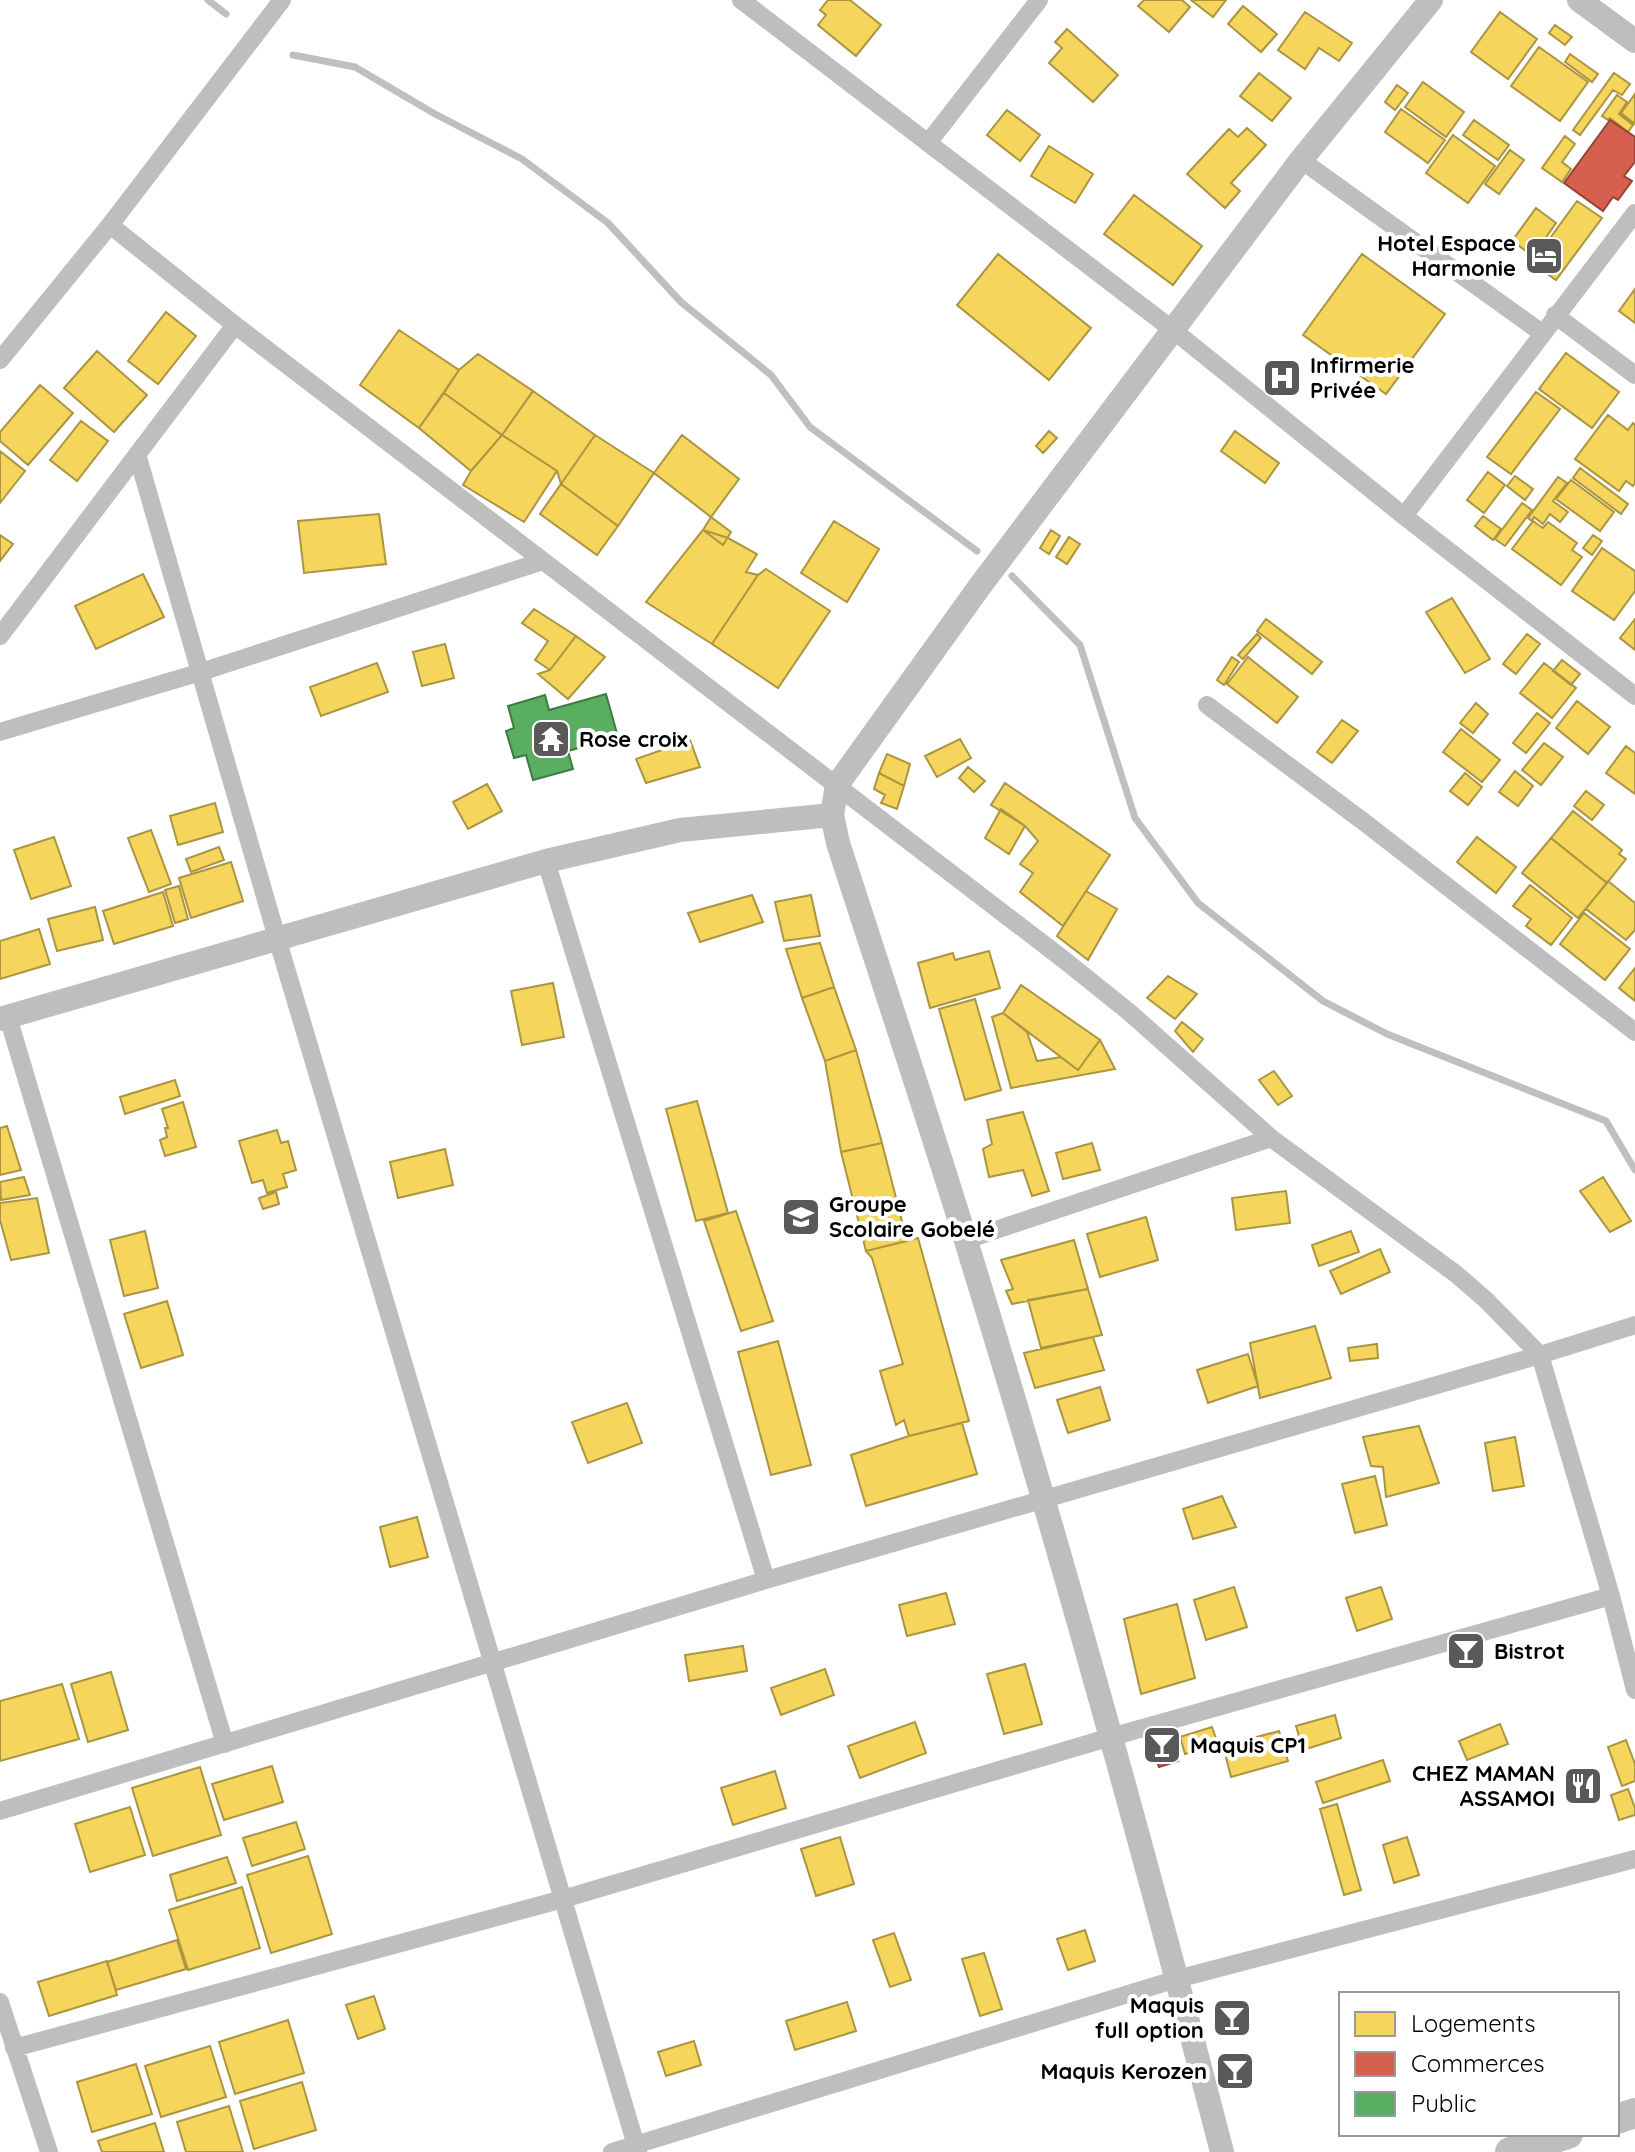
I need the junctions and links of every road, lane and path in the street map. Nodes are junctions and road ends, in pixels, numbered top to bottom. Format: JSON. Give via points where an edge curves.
{"nodes":[{"id":1,"x":282,"y":0,"type":"edge"},
{"id":2,"x":741,"y":0,"type":"edge"},
{"id":3,"x":1039,"y":0,"type":"edge"},
{"id":4,"x":1431,"y":0,"type":"edge"},
{"id":5,"x":1579,"y":0,"type":"edge"},
{"id":6,"x":1635,"y":41,"type":"edge"},
{"id":7,"x":928,"y":143,"type":"junction"},
{"id":8,"x":1301,"y":160,"type":"junction"},
{"id":9,"x":1635,"y":213,"type":"edge"},
{"id":10,"x":110,"y":225,"type":"junction"},
{"id":11,"x":1555,"y":315,"type":"junction"},
{"id":12,"x":235,"y":325,"type":"junction"},
{"id":13,"x":1173,"y":330,"type":"junction"},
{"id":14,"x":1542,"y":333,"type":"junction"},
{"id":15,"x":0,"y":360,"type":"edge"},
{"id":16,"x":1635,"y":375,"type":"edge"},
{"id":17,"x":137,"y":454,"type":"junction"},
{"id":18,"x":1404,"y":516,"type":"junction"},
{"id":19,"x":543,"y":561,"type":"junction"},
{"id":20,"x":0,"y":636,"type":"edge"},
{"id":21,"x":201,"y":672,"type":"junction"},
{"id":22,"x":1635,"y":696,"type":"edge"},
{"id":23,"x":1207,"y":705,"type":"dead end"},
{"id":24,"x":0,"y":732,"type":"edge"},
{"id":25,"x":837,"y":785,"type":"junction"},
{"id":26,"x":832,"y":815,"type":"junction"},
{"id":27,"x":546,"y":861,"type":"junction"},
{"id":28,"x":277,"y":938,"type":"junction"},
{"id":29,"x":4,"y":1018,"type":"edge"},
{"id":30,"x":1635,"y":1032,"type":"edge"},
{"id":31,"x":1271,"y":1138,"type":"junction"},
{"id":32,"x":966,"y":1240,"type":"junction"},
{"id":33,"x":1635,"y":1325,"type":"edge"},
{"id":34,"x":1540,"y":1355,"type":"junction"},
{"id":35,"x":1044,"y":1500,"type":"junction"},
{"id":36,"x":766,"y":1580,"type":"junction"},
{"id":37,"x":1611,"y":1596,"type":"junction"},
{"id":38,"x":493,"y":1663,"type":"junction"},
{"id":39,"x":1635,"y":1690,"type":"edge"},
{"id":40,"x":1111,"y":1737,"type":"junction"},
{"id":41,"x":225,"y":1744,"type":"junction"},
{"id":42,"x":0,"y":1811,"type":"edge"},
{"id":43,"x":1635,"y":1859,"type":"edge"},
{"id":44,"x":563,"y":1899,"type":"junction"},
{"id":45,"x":1177,"y":1979,"type":"junction"},
{"id":46,"x":0,"y":2002,"type":"edge"},
{"id":47,"x":14,"y":2048,"type":"junction"},
{"id":48,"x":1562,"y":2136,"type":"edge"},
{"id":49,"x":636,"y":2148,"type":"edge"},
{"id":50,"x":49,"y":2152,"type":"edge"},
{"id":51,"x":612,"y":2152,"type":"edge"},
{"id":52,"x":1222,"y":2152,"type":"edge"},
{"id":53,"x":1510,"y":2152,"type":"edge"}],
"edges":[{"from":1,"to":10,"type":"street"},
{"from":2,"to":7,"type":"street"},
{"from":3,"to":7,"type":"street"},
{"from":4,"to":8,"type":"street"},
{"from":5,"to":6,"type":"street"},
{"from":7,"to":13,"type":"street"},
{"from":8,"to":13,"type":"street"},
{"from":8,"to":14,"type":"street"},
{"from":9,"to":11,"type":"street"},
{"from":10,"to":12,"type":"street"},
{"from":10,"to":15,"type":"street"},
{"from":11,"to":14,"type":"street"},
{"from":11,"to":16,"type":"street"},
{"from":12,"to":17,"type":"street"},
{"from":12,"to":19,"type":"street"},
{"from":13,"to":18,"type":"street"},
{"from":13,"to":25,"type":"street"},
{"from":14,"to":18,"type":"street"},
{"from":17,"to":20,"type":"street"},
{"from":17,"to":21,"type":"street"},
{"from":18,"to":22,"type":"street"},
{"from":19,"to":21,"type":"street"},
{"from":19,"to":25,"type":"street"},
{"from":21,"to":24,"type":"street"},
{"from":21,"to":28,"type":"street"},
{"from":23,"to":30,"type":"street"},
{"from":25,"to":26,"type":"street"},
{"from":25,"to":31,"type":"street","via":[[1129,1012]]},
{"from":26,"to":27,"type":"street","via":[[680,830]]},
{"from":26,"to":32,"type":"street"},
{"from":27,"to":28,"type":"street"},
{"from":27,"to":36,"type":"street"},
{"from":28,"to":29,"type":"street"},
{"from":28,"to":38,"type":"street"},
{"from":29,"to":41,"type":"street"},
{"from":31,"to":32,"type":"street"},
{"from":31,"to":34,"type":"street","via":[[1456,1274]]},
{"from":32,"to":35,"type":"street"},
{"from":33,"to":34,"type":"street"},
{"from":34,"to":35,"type":"street"},
{"from":34,"to":37,"type":"street"},
{"from":35,"to":36,"type":"street"},
{"from":35,"to":40,"type":"street"},
{"from":36,"to":38,"type":"street"},
{"from":37,"to":39,"type":"street"},
{"from":37,"to":40,"type":"street"},
{"from":38,"to":41,"type":"street"},
{"from":38,"to":44,"type":"street"},
{"from":40,"to":44,"type":"street"},
{"from":40,"to":45,"type":"street"},
{"from":41,"to":42,"type":"street"},
{"from":43,"to":45,"type":"street"},
{"from":44,"to":47,"type":"street"},
{"from":44,"to":49,"type":"street"},
{"from":45,"to":49,"type":"street"},
{"from":45,"to":52,"type":"street"},
{"from":46,"to":47,"type":"street"},
{"from":47,"to":50,"type":"street"},
{"from":48,"to":53,"type":"highway"},
{"from":49,"to":51,"type":"street"}]}
